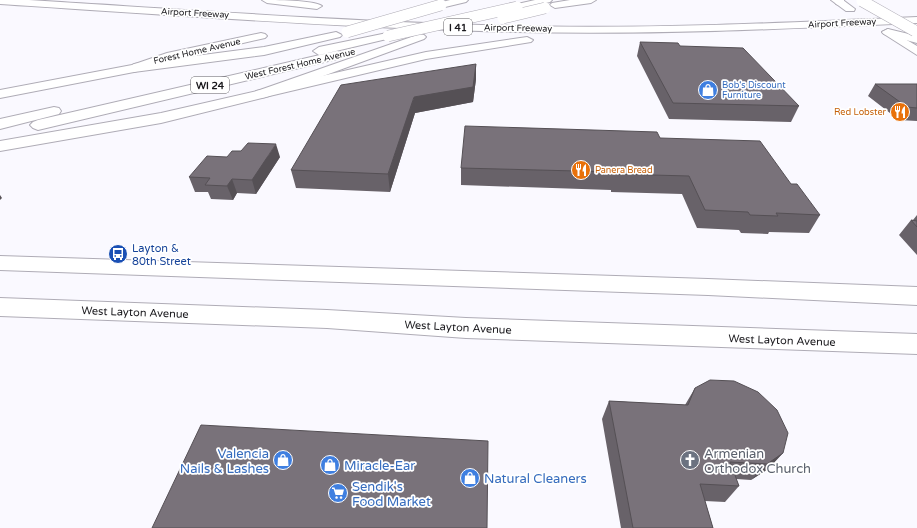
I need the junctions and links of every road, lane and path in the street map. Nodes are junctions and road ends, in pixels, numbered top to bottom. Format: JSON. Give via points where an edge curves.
{"nodes":[{"id":1,"x":134,"y":0,"type":"edge"},
{"id":2,"x":458,"y":0,"type":"edge"},
{"id":3,"x":576,"y":0,"type":"edge"},
{"id":4,"x":590,"y":0,"type":"edge"},
{"id":5,"x":0,"y":1,"type":"edge"},
{"id":6,"x":838,"y":1,"type":"edge"},
{"id":7,"x":862,"y":1,"type":"edge"},
{"id":8,"x":205,"y":4,"type":"dead end"},
{"id":9,"x":264,"y":4,"type":"edge"},
{"id":10,"x":549,"y":4,"type":"edge"},
{"id":11,"x":324,"y":9,"type":"dead end"},
{"id":12,"x":917,"y":10,"type":"edge"},
{"id":13,"x":376,"y":12,"type":"dead end"},
{"id":14,"x":917,"y":20,"type":"edge"},
{"id":15,"x":766,"y":26,"type":"junction"},
{"id":16,"x":888,"y":32,"type":"junction"},
{"id":17,"x":916,"y":35,"type":"edge"},
{"id":18,"x":261,"y":36,"type":"dead end"},
{"id":19,"x":420,"y":37,"type":"junction"},
{"id":20,"x":322,"y":39,"type":"junction"},
{"id":21,"x":917,"y":51,"type":"edge"},
{"id":22,"x":134,"y":68,"type":"junction"},
{"id":23,"x":219,"y":69,"type":"dead end"},
{"id":24,"x":204,"y":73,"type":"dead end"},
{"id":25,"x":174,"y":84,"type":"junction"},
{"id":26,"x":0,"y":94,"type":"edge"},
{"id":27,"x":261,"y":94,"type":"junction"},
{"id":28,"x":161,"y":118,"type":"junction"},
{"id":29,"x":0,"y":124,"type":"edge"},
{"id":30,"x":0,"y":134,"type":"edge"},
{"id":31,"x":0,"y":146,"type":"edge"},
{"id":32,"x":0,"y":160,"type":"edge"},
{"id":33,"x":0,"y":263,"type":"edge"},
{"id":34,"x":917,"y":296,"type":"edge"},
{"id":35,"x":0,"y":307,"type":"edge"},
{"id":36,"x":917,"y":344,"type":"edge"}],
"edges":[{"from":1,"to":8,"type":"main road","name":"Airport Freeway"},
{"from":2,"to":20,"type":"main road","bridge":true},
{"from":3,"to":10,"type":"main road","name":"West Forest Home Avenue","number":"WI 24"},
{"from":4,"to":10,"type":"main road"},
{"from":5,"to":15,"type":"main road","name":"Airport Freeway","number":"I 41","via":[[424,26],[596,30]]},
{"from":6,"to":16,"type":"main road"},
{"from":7,"to":17,"type":"main road","bridge":true},
{"from":9,"to":11,"type":"main road"},
{"from":10,"to":19,"type":"main road","name":"West Forest Home Avenue","number":"WI 24","bridge":true},
{"from":10,"to":25,"type":"main road","name":"West Forest Home Avenue","number":"WI 24","bridge":true,"via":[[517,7]]},
{"from":12,"to":13,"type":"main road","name":"Airport Freeway","number":"I 41","via":[[618,20],[396,15]]},
{"from":14,"to":15,"type":"main road","name":"Airport Freeway","number":"I 41"},
{"from":15,"to":27,"type":"main road","via":[[740,31],[573,37],[493,44],[404,60]]},
{"from":16,"to":17,"type":"main road"},
{"from":16,"to":21,"type":"main road"},
{"from":18,"to":22,"type":"main road","name":"Forest Home Avenue","via":[[167,57]]},
{"from":19,"to":27,"type":"main road"},
{"from":19,"to":30,"type":"main road","name":"West Forest Home Avenue","number":"WI 24"},
{"from":20,"to":22,"type":"main road","via":[[250,53]]},
{"from":20,"to":23,"type":"main road"},
{"from":22,"to":26,"type":"main road"},
{"from":24,"to":25,"type":"main road"},
{"from":25,"to":29,"type":"main road","name":"West Forest Home Avenue","number":"WI 24"},
{"from":27,"to":28,"type":"main road"},
{"from":28,"to":31,"type":"main road"},
{"from":28,"to":32,"type":"main road"},
{"from":33,"to":34,"type":"main road"},
{"from":35,"to":36,"type":"main road","name":"West Layton Avenue","via":[[327,319],[466,328]]}]}
